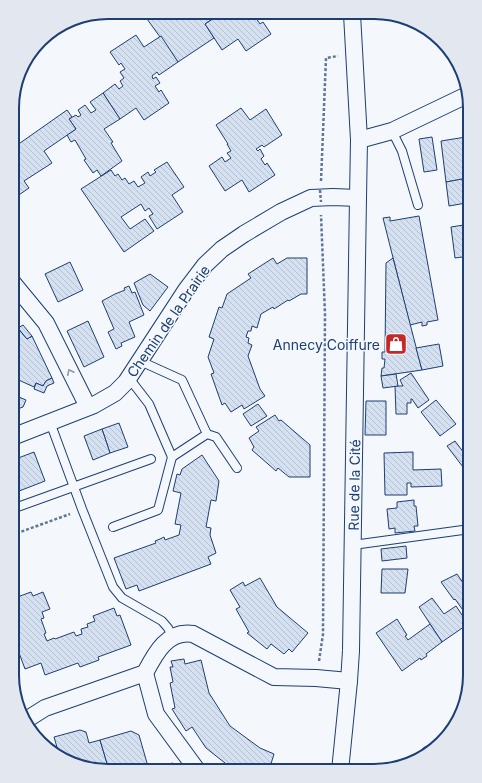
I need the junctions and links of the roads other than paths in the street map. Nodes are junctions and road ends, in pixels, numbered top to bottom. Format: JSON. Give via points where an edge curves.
{"nodes":[{"id":1,"x":352,"y":19,"type":"edge"},
{"id":2,"x":462,"y":96,"type":"edge"},
{"id":3,"x":392,"y":131,"type":"junction"},
{"id":4,"x":359,"y":140,"type":"junction"},
{"id":5,"x":358,"y":198,"type":"junction"},
{"id":6,"x":418,"y":205,"type":"dead end"},
{"id":7,"x":19,"y":291,"type":"edge"},
{"id":8,"x":140,"y":361,"type":"junction"},
{"id":9,"x":129,"y":378,"type":"junction"},
{"id":10,"x":88,"y":407,"type":"junction"},
{"id":11,"x":50,"y":422,"type":"junction"},
{"id":12,"x":19,"y":433,"type":"edge"},
{"id":13,"x":207,"y":434,"type":"junction"},
{"id":14,"x":172,"y":457,"type":"junction"},
{"id":15,"x":151,"y":459,"type":"dead end"},
{"id":16,"x":237,"y":468,"type":"dead end"},
{"id":17,"x":74,"y":486,"type":"junction"},
{"id":18,"x":19,"y":506,"type":"edge"},
{"id":19,"x":114,"y":527,"type":"dead end"},
{"id":20,"x":463,"y":530,"type":"edge"},
{"id":21,"x":353,"y":545,"type":"junction"},
{"id":22,"x":173,"y":638,"type":"junction"},
{"id":23,"x":145,"y":673,"type":"junction"},
{"id":24,"x":349,"y":681,"type":"junction"},
{"id":25,"x":30,"y":717,"type":"edge"},
{"id":26,"x":193,"y":764,"type":"edge"},
{"id":27,"x":341,"y":764,"type":"edge"}],
"edges":[{"from":1,"to":4,"type":"street"},
{"from":2,"to":3,"type":"street"},
{"from":3,"to":4,"type":"street"},
{"from":3,"to":6,"type":"lane","via":[[402,151]]},
{"from":4,"to":5,"type":"street"},
{"from":5,"to":8,"type":"street","name":"Chemin de la Prairie","via":[[311,198],[281,212],[228,245],[205,265],[186,290]]},
{"from":5,"to":21,"type":"street","name":"Rue de la Cité"},
{"from":10,"to":7,"type":"street","one_way":true,"via":[[46,323]]},
{"from":8,"to":9,"type":"street","name":"Chemin de la Prairie"},
{"from":8,"to":13,"type":"lane","via":[[182,380]]},
{"from":9,"to":10,"type":"street","name":"Chemin de la Prairie","via":[[115,393]]},
{"from":9,"to":14,"type":"lane","via":[[150,404]]},
{"from":10,"to":11,"type":"street","name":"Chemin de la Prairie"},
{"from":11,"to":12,"type":"street","name":"Chemin de la Prairie"},
{"from":11,"to":17,"type":"lane"},
{"from":13,"to":14,"type":"lane"},
{"from":13,"to":16,"type":"lane","via":[[216,437]]},
{"from":14,"to":19,"type":"lane","via":[[158,510]]},
{"from":15,"to":17,"type":"lane"},
{"from":17,"to":18,"type":"lane"},
{"from":17,"to":22,"type":"lane","via":[[113,587],[122,598],[162,621]]},
{"from":20,"to":21,"type":"lane"},
{"from":21,"to":24,"type":"street","name":"Rue de la Cité"},
{"from":22,"to":23,"type":"street","via":[[160,647]]},
{"from":22,"to":24,"type":"street","via":[[186,633],[193,634],[274,677]]},
{"from":23,"to":25,"type":"street","via":[[44,708]]},
{"from":23,"to":26,"type":"street","via":[[156,714]]},
{"from":24,"to":27,"type":"street","name":"Rue de la Cité"}]}
